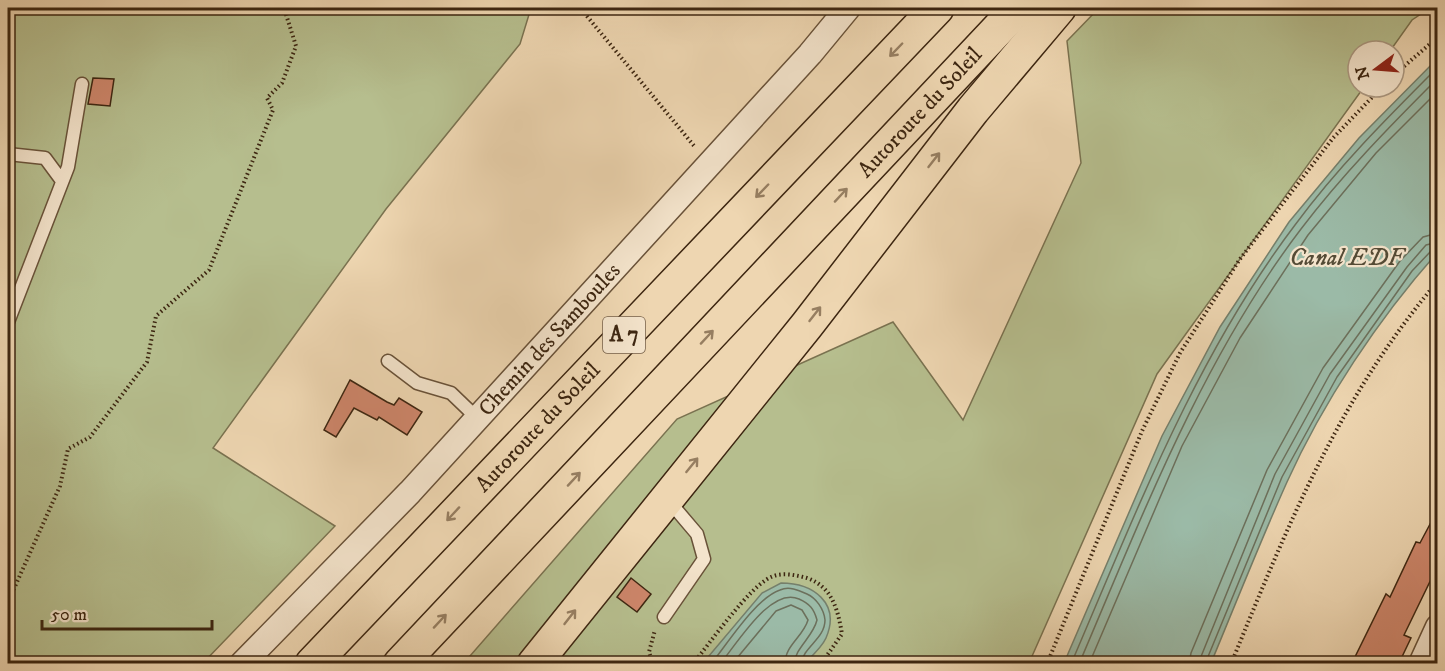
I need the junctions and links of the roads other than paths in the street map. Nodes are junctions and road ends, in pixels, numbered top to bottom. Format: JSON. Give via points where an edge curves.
{"nodes":[{"id":1,"x":848,"y":8,"type":"edge"},
{"id":2,"x":937,"y":8,"type":"edge"},
{"id":3,"x":1018,"y":8,"type":"edge"},
{"id":4,"x":1059,"y":8,"type":"edge"},
{"id":5,"x":82,"y":84,"type":"dead end"},
{"id":6,"x":8,"y":154,"type":"edge"},
{"id":7,"x":62,"y":181,"type":"junction"},
{"id":8,"x":8,"y":322,"type":"edge"},
{"id":9,"x":388,"y":361,"type":"dead end"},
{"id":10,"x":477,"y":418,"type":"junction"},
{"id":11,"x":666,"y":497,"type":"junction"},
{"id":12,"x":664,"y":617,"type":"road end"},
{"id":13,"x":1437,"y":627,"type":"edge"},
{"id":14,"x":242,"y":663,"type":"edge"},
{"id":15,"x":312,"y":663,"type":"edge"},
{"id":16,"x":400,"y":663,"type":"edge"},
{"id":17,"x":534,"y":663,"type":"edge"},
{"id":18,"x":1421,"y":663,"type":"edge"}],
"edges":[{"from":1,"to":10,"type":"street","name":"Chemin des Samboules"},
{"from":2,"to":15,"type":"highway","name":"Autoroute du Soleil","number":"A 7","one_way":true},
{"from":16,"to":3,"type":"highway","name":"Autoroute du Soleil","one_way":true},
{"from":11,"to":4,"type":"highway","one_way":true,"via":[[807,325],[973,110]]},
{"from":5,"to":7,"type":"lane","via":[[68,167]]},
{"from":6,"to":7,"type":"lane","via":[[45,158]]},
{"from":7,"to":8,"type":"lane"},
{"from":9,"to":10,"type":"lane","via":[[417,382],[451,393]]},
{"from":10,"to":14,"type":"street","name":"Chemin des Samboules"},
{"from":11,"to":12,"type":"lane","via":[[697,534],[704,559]]},
{"from":17,"to":11,"type":"highway","one_way":true},
{"from":13,"to":18,"type":"street"}]}
